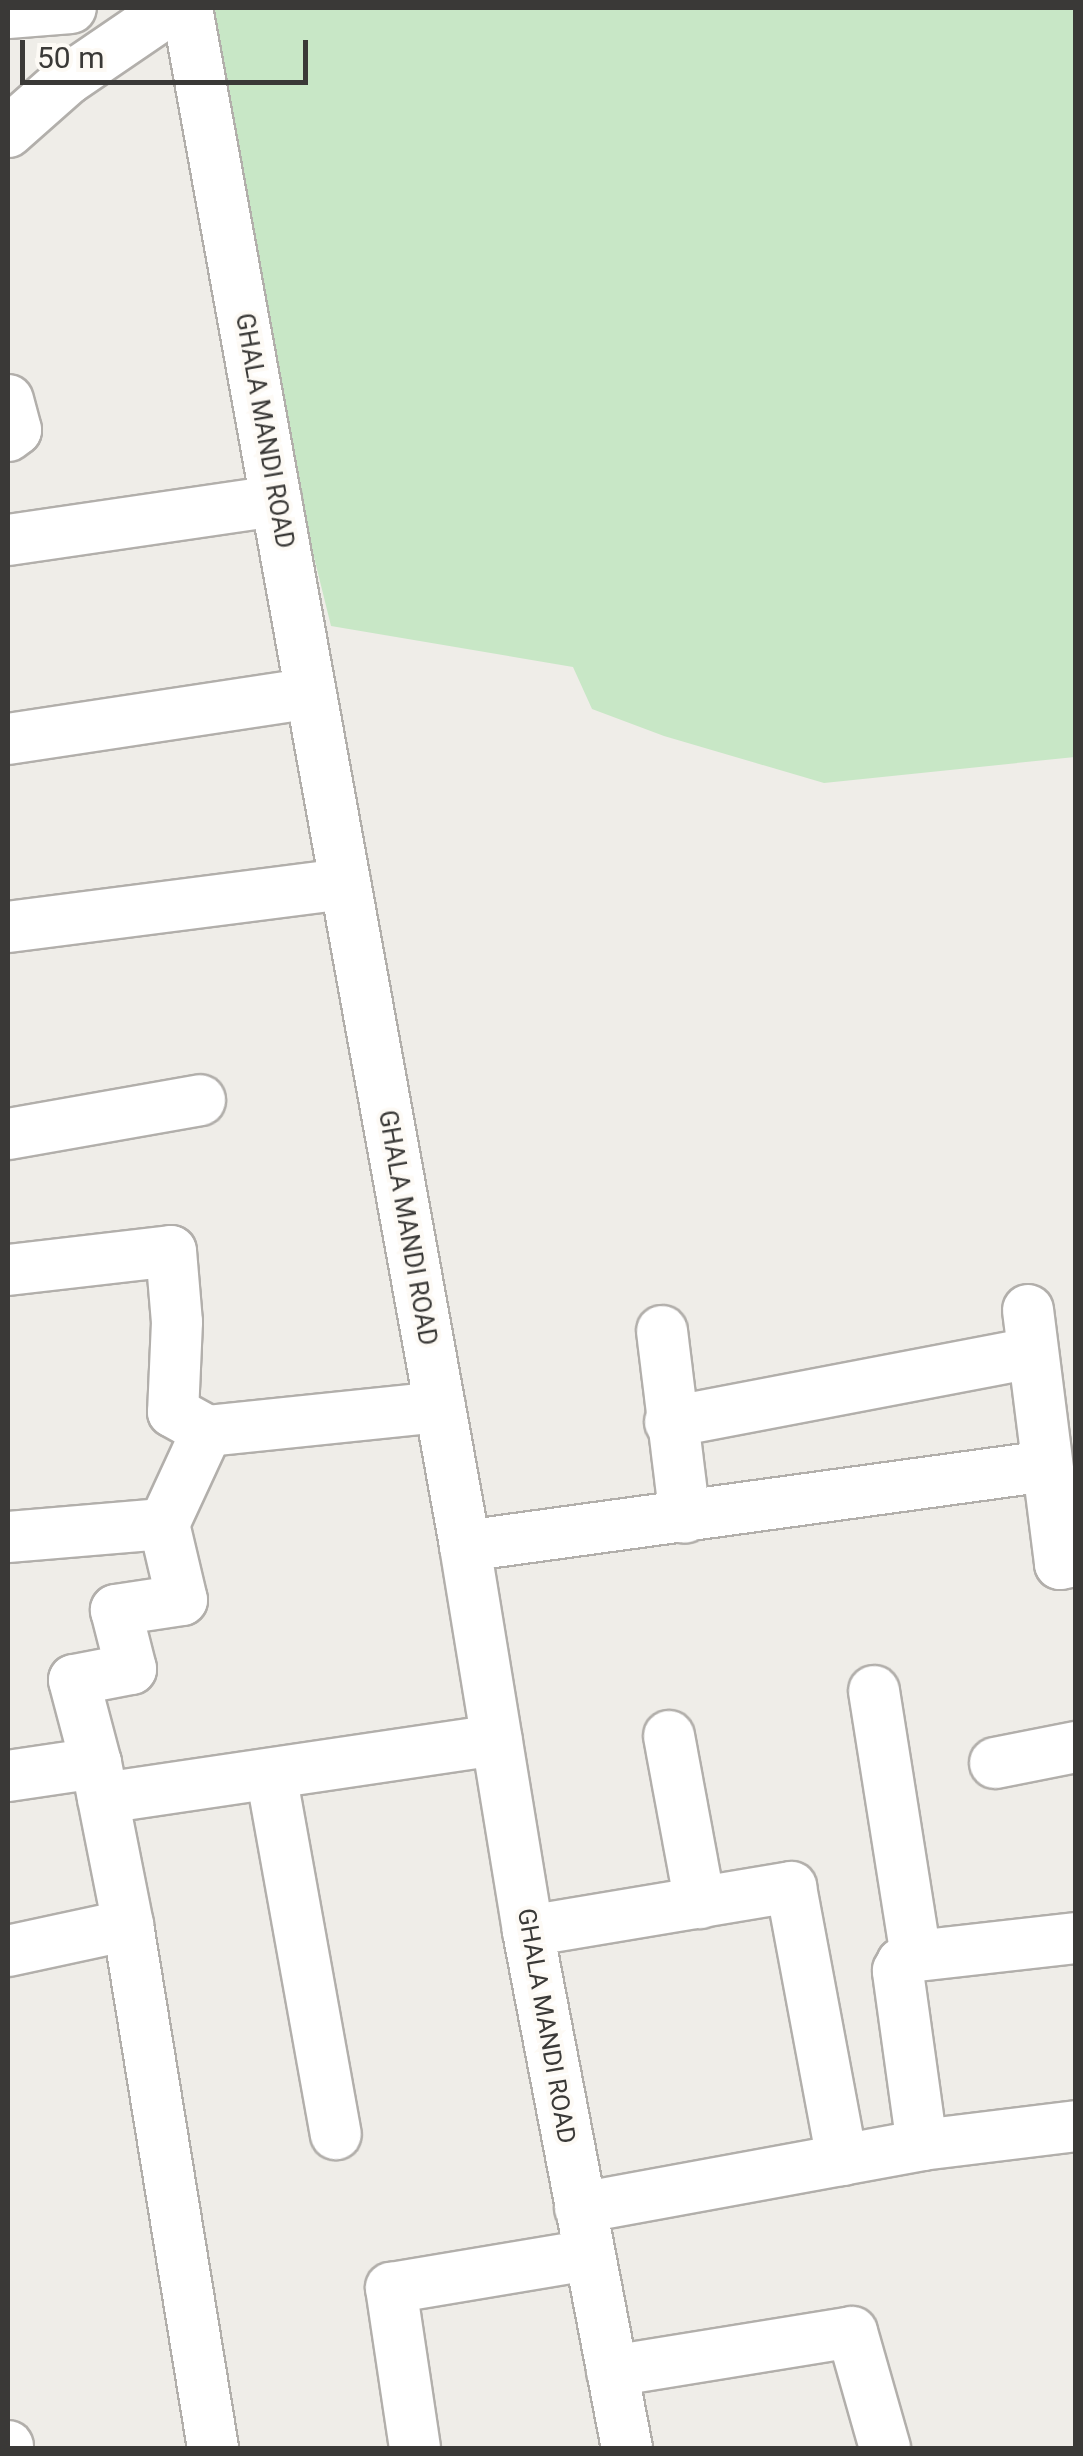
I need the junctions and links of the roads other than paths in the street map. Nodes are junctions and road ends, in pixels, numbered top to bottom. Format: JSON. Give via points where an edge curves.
{"nodes":[{"id":1,"x":71,"y":8,"type":"edge"},
{"id":2,"x":172,"y":8,"type":"edge"},
{"id":3,"x":187,"y":8,"type":"edge"},
{"id":4,"x":8,"y":13,"type":"edge"},
{"id":5,"x":8,"y":132,"type":"edge"},
{"id":6,"x":8,"y":400,"type":"edge"},
{"id":7,"x":8,"y":436,"type":"edge"},
{"id":8,"x":276,"y":501,"type":"junction"},
{"id":9,"x":8,"y":540,"type":"edge"},
{"id":10,"x":311,"y":693,"type":"junction"},
{"id":11,"x":8,"y":739,"type":"edge"},
{"id":12,"x":346,"y":884,"type":"junction"},
{"id":13,"x":8,"y":928,"type":"edge"},
{"id":14,"x":200,"y":1100,"type":"dead end"},
{"id":15,"x":8,"y":1134,"type":"edge"},
{"id":16,"x":8,"y":1270,"type":"edge"},
{"id":17,"x":662,"y":1331,"type":"dead end"},
{"id":18,"x":1043,"y":1351,"type":"edge"},
{"id":19,"x":440,"y":1408,"type":"junction"},
{"id":20,"x":670,"y":1422,"type":"junction"},
{"id":21,"x":208,"y":1431,"type":"junction"},
{"id":22,"x":1047,"y":1466,"type":"junction"},
{"id":23,"x":686,"y":1518,"type":"junction"},
{"id":24,"x":164,"y":1524,"type":"junction"},
{"id":25,"x":8,"y":1536,"type":"edge"},
{"id":26,"x":465,"y":1546,"type":"junction"},
{"id":27,"x":1076,"y":1560,"type":"edge"},
{"id":28,"x":874,"y":1691,"type":"dead end"},
{"id":29,"x":669,"y":1736,"type":"dead end"},
{"id":30,"x":497,"y":1740,"type":"junction"},
{"id":31,"x":1076,"y":1748,"type":"edge"},
{"id":32,"x":996,"y":1763,"type":"dead end"},
{"id":33,"x":271,"y":1774,"type":"junction"},
{"id":34,"x":8,"y":1776,"type":"edge"},
{"id":35,"x":100,"y":1781,"type":"junction"},
{"id":36,"x":700,"y":1903,"type":"junction"},
{"id":37,"x":128,"y":1926,"type":"junction"},
{"id":38,"x":528,"y":1931,"type":"junction"},
{"id":39,"x":1076,"y":1938,"type":"edge"},
{"id":40,"x":8,"y":1951,"type":"edge"},
{"id":41,"x":916,"y":1956,"type":"junction"},
{"id":42,"x":1076,"y":2126,"type":"edge"},
{"id":43,"x":336,"y":2134,"type":"dead end"},
{"id":44,"x":922,"y":2145,"type":"junction"},
{"id":45,"x":842,"y":2160,"type":"junction"},
{"id":46,"x":584,"y":2232,"type":"junction"},
{"id":47,"x":612,"y":2372,"type":"junction"},
{"id":48,"x":213,"y":2448,"type":"edge"},
{"id":49,"x":415,"y":2448,"type":"edge"},
{"id":50,"x":626,"y":2448,"type":"edge"},
{"id":51,"x":884,"y":2448,"type":"edge"}],
"edges":[{"from":1,"to":4,"type":"street"},
{"from":2,"to":5,"type":"street","via":[[68,79]]},
{"from":3,"to":8,"type":"street","name":"GHALA MANDI ROAD"},
{"from":6,"to":7,"type":"street","via":[[16,430]]},
{"from":8,"to":9,"type":"street"},
{"from":8,"to":10,"type":"street","name":"GHALA MANDI ROAD"},
{"from":10,"to":11,"type":"street"},
{"from":10,"to":12,"type":"street","name":"GHALA MANDI ROAD"},
{"from":12,"to":13,"type":"street"},
{"from":12,"to":19,"type":"street","name":"GHALA MANDI ROAD"},
{"from":14,"to":15,"type":"street"},
{"from":16,"to":21,"type":"street","via":[[171,1251],[177,1322],[172,1412]]},
{"from":17,"to":20,"type":"street"},
{"from":18,"to":20,"type":"street"},
{"from":18,"to":22,"type":"street"},
{"from":19,"to":21,"type":"street"},
{"from":19,"to":26,"type":"street","name":"GHALA MANDI ROAD"},
{"from":20,"to":23,"type":"street"},
{"from":21,"to":24,"type":"street"},
{"from":22,"to":23,"type":"street"},
{"from":22,"to":27,"type":"street","via":[[1060,1564]]},
{"from":23,"to":26,"type":"street"},
{"from":24,"to":25,"type":"street"},
{"from":24,"to":35,"type":"street","via":[[182,1600],[116,1610],[131,1669],[74,1680]]},
{"from":26,"to":30,"type":"street","name":"GHALA MANDI ROAD"},
{"from":28,"to":41,"type":"street"},
{"from":29,"to":36,"type":"street"},
{"from":30,"to":33,"type":"street"},
{"from":30,"to":38,"type":"street","name":"GHALA MANDI ROAD"},
{"from":31,"to":32,"type":"street"},
{"from":33,"to":35,"type":"street"},
{"from":33,"to":43,"type":"street"},
{"from":34,"to":35,"type":"street"},
{"from":35,"to":37,"type":"street"},
{"from":36,"to":38,"type":"street"},
{"from":36,"to":45,"type":"street","via":[[791,1887]]},
{"from":37,"to":40,"type":"street"},
{"from":37,"to":48,"type":"street"},
{"from":38,"to":46,"type":"street","name":"GHALA MANDI ROAD"},
{"from":39,"to":41,"type":"street"},
{"from":41,"to":44,"type":"street","via":[[898,1971]]},
{"from":42,"to":44,"type":"street"},
{"from":44,"to":45,"type":"street"},
{"from":45,"to":46,"type":"street"},
{"from":46,"to":47,"type":"street","name":"GHALA MANDI ROAD"},
{"from":46,"to":49,"type":"street","via":[[391,2288]]},
{"from":47,"to":50,"type":"street","name":"GHALA MANDI ROAD"},
{"from":47,"to":51,"type":"street","via":[[852,2332]]}]}
